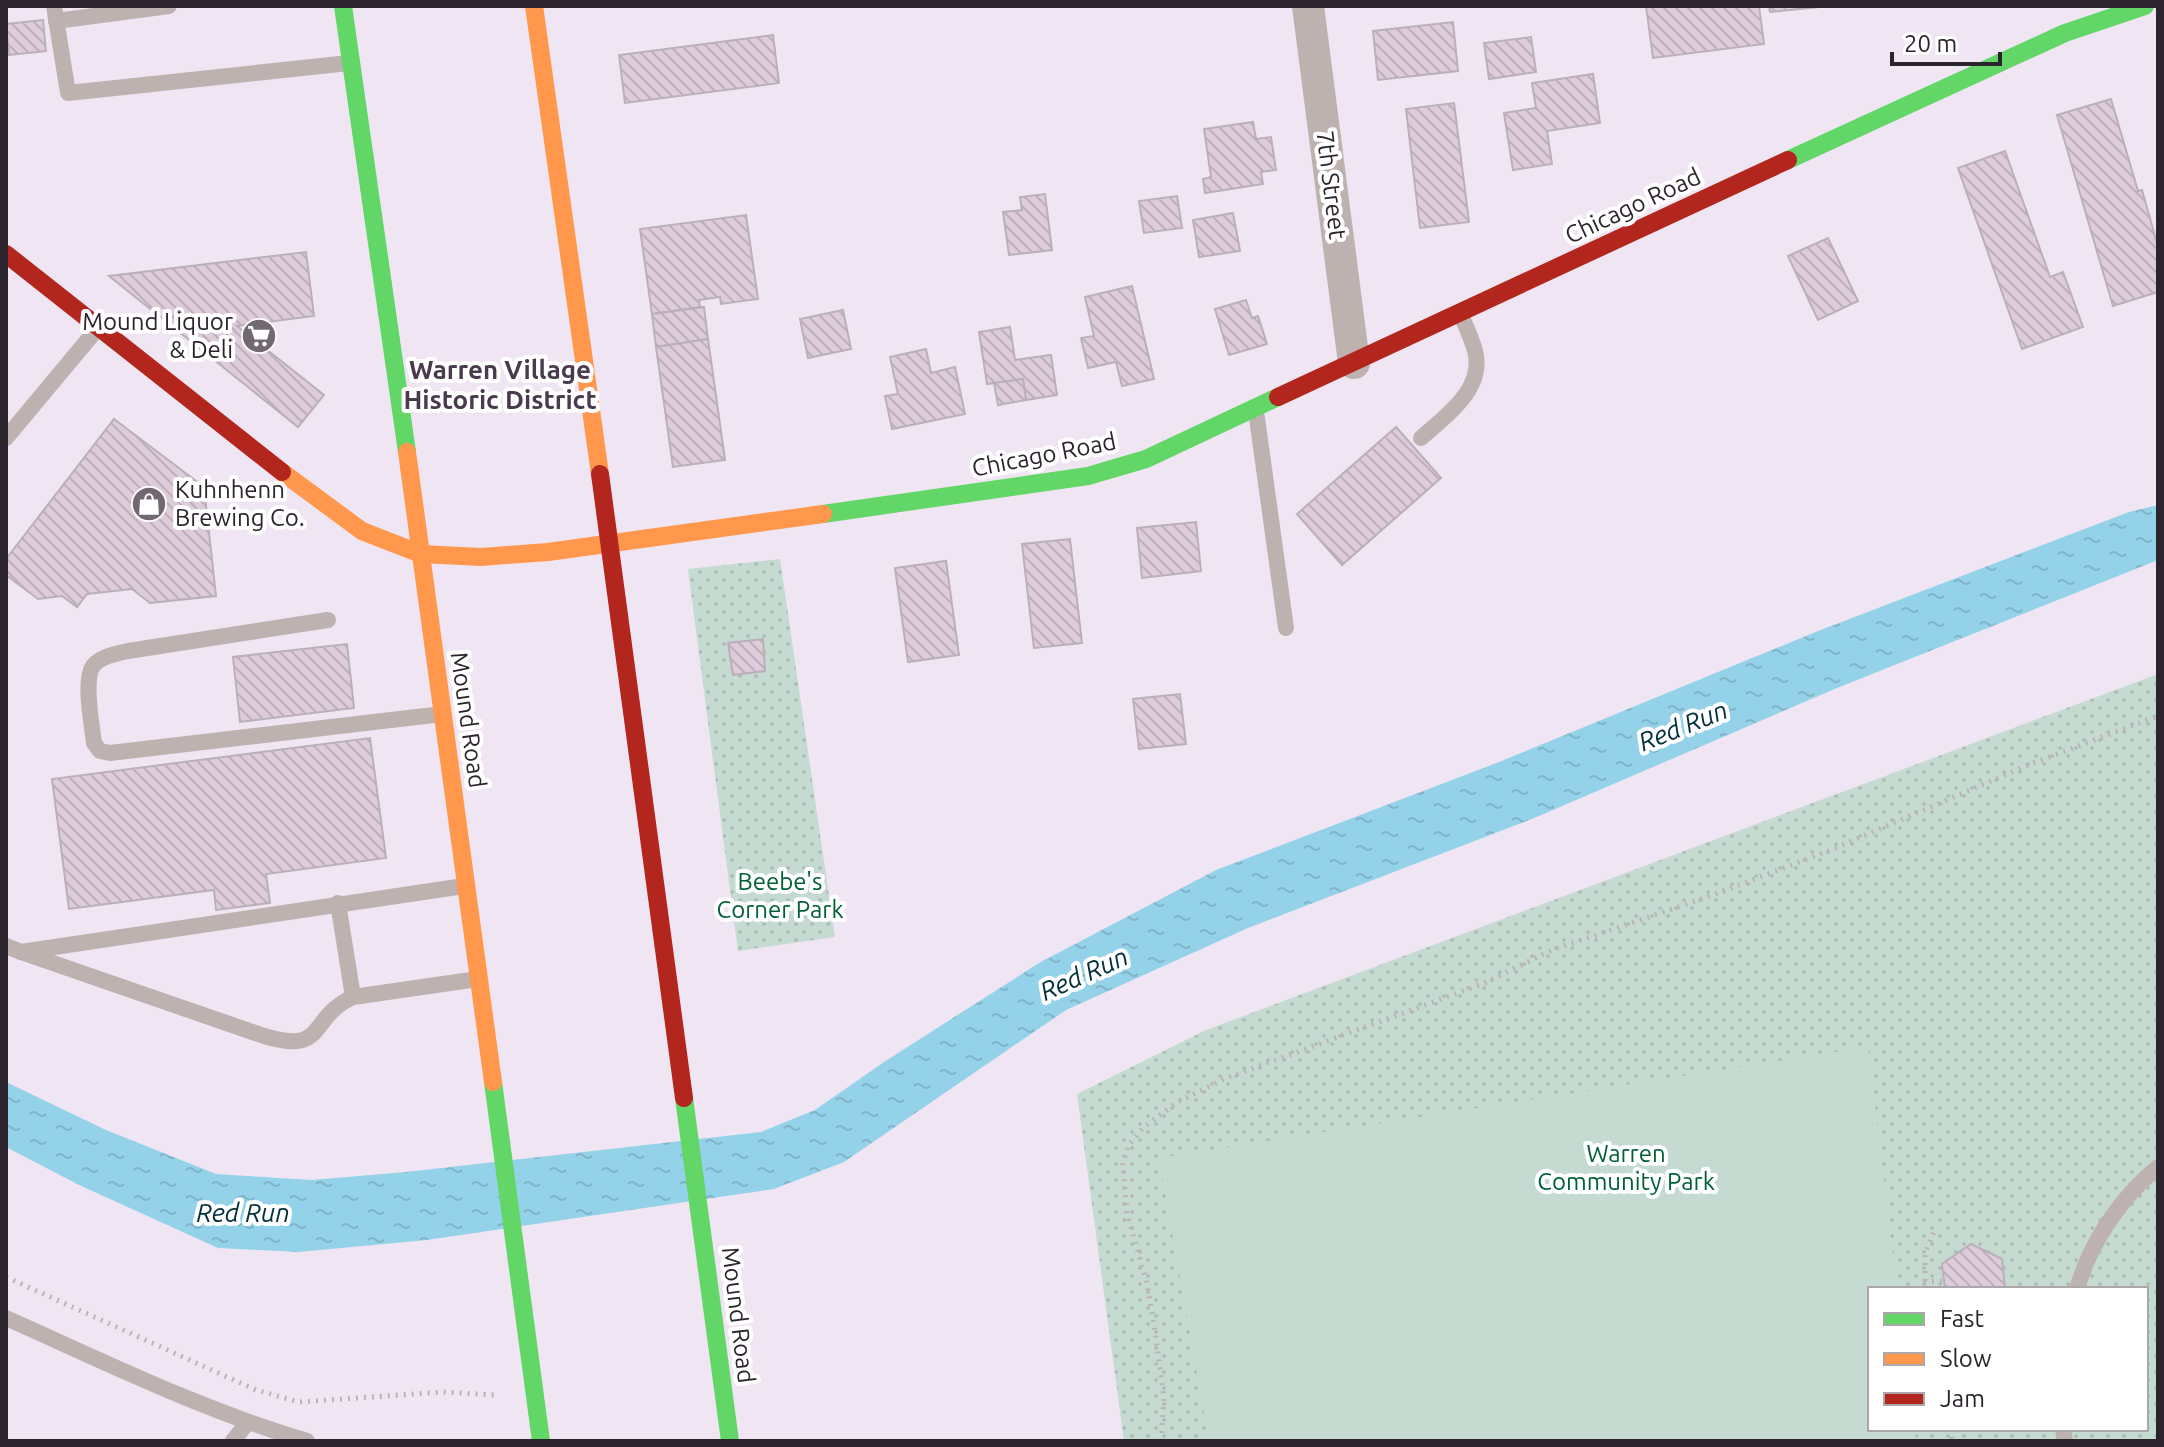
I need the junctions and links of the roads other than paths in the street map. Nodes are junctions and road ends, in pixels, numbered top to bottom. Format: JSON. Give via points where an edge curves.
{"nodes":[{"id":1,"x":169,"y":6,"type":"edge"},
{"id":2,"x":343,"y":6,"type":"edge"},
{"id":3,"x":534,"y":6,"type":"edge"},
{"id":4,"x":1308,"y":6,"type":"edge"},
{"id":5,"x":2145,"y":6,"type":"edge"},
{"id":6,"x":55,"y":13,"type":"edge"},
{"id":7,"x":350,"y":62,"type":"junction"},
{"id":8,"x":6,"y":254,"type":"edge"},
{"id":9,"x":1460,"y":314,"type":"junction"},
{"id":10,"x":98,"y":328,"type":"junction"},
{"id":11,"x":1354,"y":363,"type":"junction"},
{"id":12,"x":1256,"y":409,"type":"junction"},
{"id":13,"x":6,"y":438,"type":"edge"},
{"id":14,"x":1421,"y":438,"type":"dead end"},
{"id":15,"x":610,"y":543,"type":"junction"},
{"id":16,"x":421,"y":554,"type":"junction"},
{"id":17,"x":328,"y":620,"type":"dead end"},
{"id":18,"x":1286,"y":628,"type":"dead end"},
{"id":19,"x":443,"y":714,"type":"junction"},
{"id":20,"x":466,"y":886,"type":"junction"},
{"id":21,"x":338,"y":903,"type":"junction"},
{"id":22,"x":14,"y":949,"type":"edge"},
{"id":23,"x":479,"y":979,"type":"junction"},
{"id":24,"x":353,"y":997,"type":"junction"},
{"id":25,"x":2158,"y":1167,"type":"edge"},
{"id":26,"x":2078,"y":1287,"type":"edge"},
{"id":27,"x":6,"y":1318,"type":"edge"},
{"id":28,"x":247,"y":1423,"type":"junction"},
{"id":29,"x":537,"y":1440,"type":"edge"},
{"id":30,"x":233,"y":1441,"type":"edge"},
{"id":31,"x":307,"y":1441,"type":"edge"},
{"id":32,"x":730,"y":1441,"type":"edge"}],
"edges":[{"from":1,"to":6,"type":"lane"},
{"from":2,"to":7,"type":"main road","name":"Mound Road"},
{"from":3,"to":15,"type":"main road","name":"Mound Road"},
{"from":4,"to":11,"type":"street","name":"7th Street"},
{"from":5,"to":9,"type":"main road","name":"Chicago Road","via":[[2065,33],[1937,90]]},
{"from":6,"to":7,"type":"lane","via":[[68,93]]},
{"from":7,"to":16,"type":"main road","name":"Mound Road"},
{"from":8,"to":10,"type":"main road","name":"Chicago Road"},
{"from":9,"to":11,"type":"main road","name":"Chicago Road"},
{"from":9,"to":14,"type":"lane","via":[[1476,352],[1477,370],[1465,398]]},
{"from":10,"to":13,"type":"lane"},
{"from":10,"to":16,"type":"main road","name":"Chicago Road","via":[[331,511],[362,531]]},
{"from":11,"to":12,"type":"main road","name":"Chicago Road"},
{"from":12,"to":15,"type":"main road","name":"Chicago Road","via":[[1146,459],[1088,476]]},
{"from":12,"to":18,"type":"lane"},
{"from":15,"to":16,"type":"main road","name":"Chicago Road","via":[[511,556]]},
{"from":15,"to":32,"type":"main road","name":"Mound Road"},
{"from":16,"to":19,"type":"main road","name":"Mound Road"},
{"from":17,"to":19,"type":"lane","via":[[105,657],[88,678],[94,743],[110,753]]},
{"from":19,"to":20,"type":"main road","name":"Mound Road"},
{"from":20,"to":21,"type":"lane"},
{"from":20,"to":23,"type":"main road","name":"Mound Road"},
{"from":21,"to":22,"type":"lane"},
{"from":21,"to":24,"type":"lane"},
{"from":22,"to":24,"type":"lane","via":[[293,1042],[307,1039],[337,1004]]},
{"from":23,"to":24,"type":"lane"},
{"from":23,"to":29,"type":"main road","name":"Mound Road","via":[[535,1392]]},
{"from":25,"to":26,"type":"lane","via":[[2111,1219]]},
{"from":27,"to":28,"type":"lane"},
{"from":28,"to":30,"type":"lane"},
{"from":28,"to":31,"type":"lane"}]}
